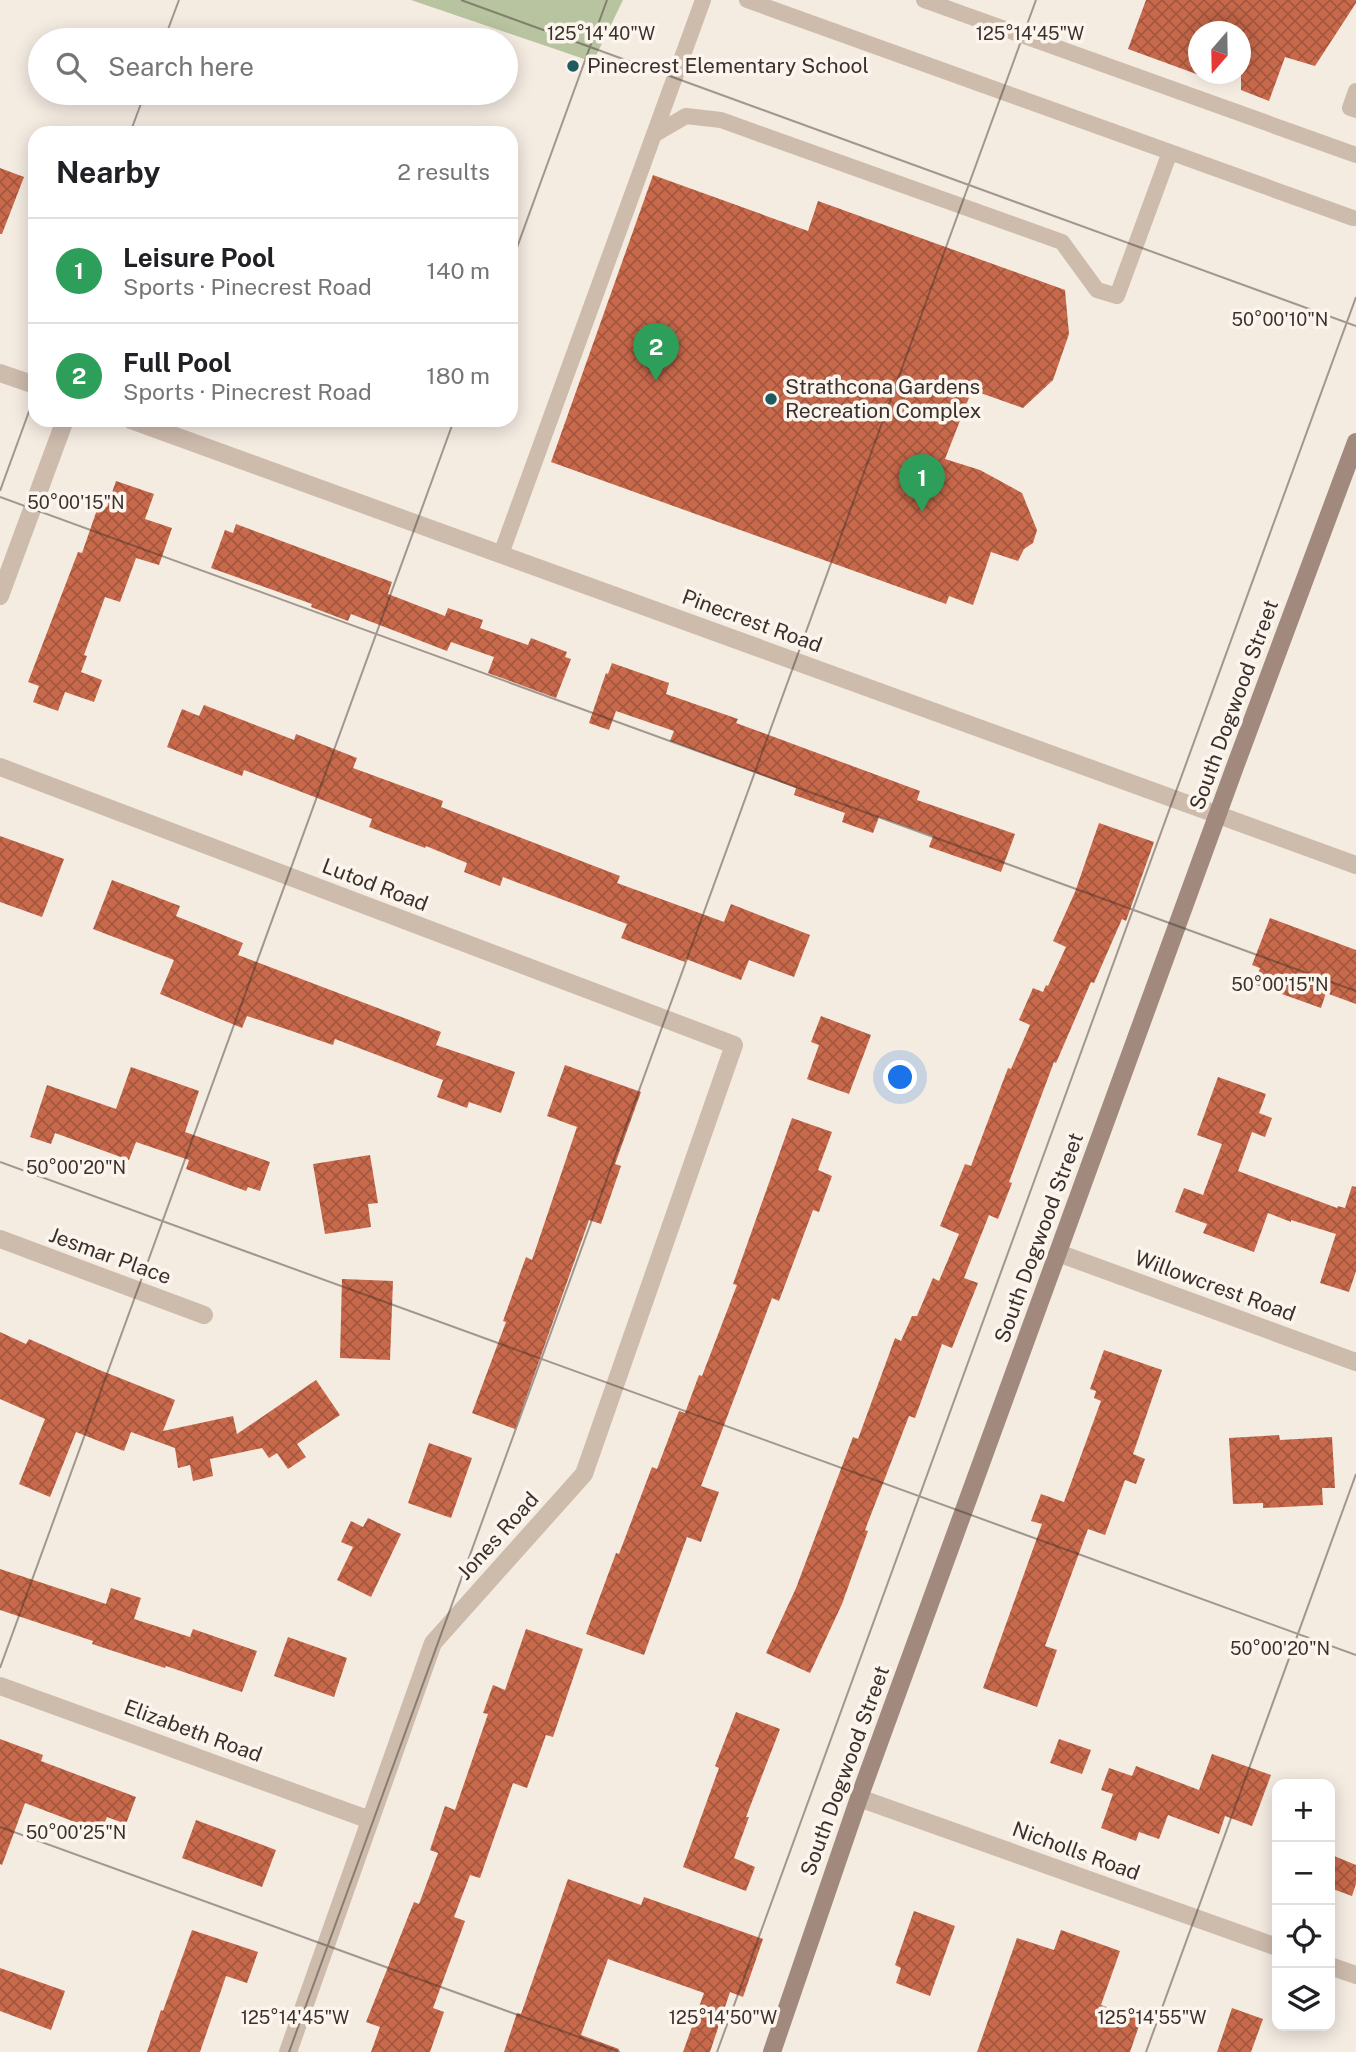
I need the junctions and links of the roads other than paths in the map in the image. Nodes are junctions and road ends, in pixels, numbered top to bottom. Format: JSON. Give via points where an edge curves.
{"nodes":[{"id":1,"x":704,"y":0,"type":"edge"},
{"id":2,"x":747,"y":0,"type":"edge"},
{"id":3,"x":924,"y":0,"type":"edge"},
{"id":4,"x":1356,"y":91,"type":"edge"},
{"id":5,"x":1356,"y":110,"type":"edge"},
{"id":6,"x":654,"y":134,"type":"junction"},
{"id":7,"x":1170,"y":152,"type":"junction"},
{"id":8,"x":1356,"y":155,"type":"edge"},
{"id":9,"x":1353,"y":218,"type":"dead end"},
{"id":10,"x":0,"y":373,"type":"edge"},
{"id":11,"x":28,"y":383,"type":"edge"},
{"id":12,"x":62,"y":427,"type":"edge"},
{"id":13,"x":150,"y":427,"type":"edge"},
{"id":14,"x":1356,"y":442,"type":"edge"},
{"id":15,"x":501,"y":554,"type":"junction"},
{"id":16,"x":0,"y":596,"type":"edge"},
{"id":17,"x":0,"y":767,"type":"edge"},
{"id":18,"x":1217,"y":814,"type":"junction"},
{"id":19,"x":1356,"y":865,"type":"edge"},
{"id":20,"x":734,"y":1045,"type":"joint"},
{"id":21,"x":0,"y":1239,"type":"edge"},
{"id":22,"x":1058,"y":1253,"type":"junction"},
{"id":23,"x":204,"y":1315,"type":"dead end"},
{"id":24,"x":1356,"y":1362,"type":"edge"},
{"id":25,"x":0,"y":1686,"type":"edge"},
{"id":26,"x":859,"y":1798,"type":"junction"},
{"id":27,"x":370,"y":1820,"type":"junction"},
{"id":28,"x":1272,"y":1945,"type":"edge"},
{"id":29,"x":1335,"y":1968,"type":"edge"},
{"id":30,"x":1356,"y":1975,"type":"edge"},
{"id":31,"x":288,"y":2052,"type":"edge"},
{"id":32,"x":772,"y":2052,"type":"edge"}],
"edges":[{"from":1,"to":6,"type":"lane"},
{"from":2,"to":7,"type":"lane"},
{"from":3,"to":8,"type":"lane"},
{"from":4,"to":5,"type":"lane","via":[[1350,108]]},
{"from":6,"to":7,"type":"lane","via":[[686,116],[721,120],[1062,242],[1097,290],[1117,296]]},
{"from":6,"to":15,"type":"lane"},
{"from":7,"to":9,"type":"lane"},
{"from":10,"to":11,"type":"street"},
{"from":12,"to":16,"type":"street"},
{"from":13,"to":15,"type":"street","name":"Pinecrest Road"},
{"from":14,"to":18,"type":"main road","name":"South Dogwood Street"},
{"from":15,"to":18,"type":"street","name":"Pinecrest Road"},
{"from":17,"to":20,"type":"street","name":"Lutod Road"},
{"from":18,"to":19,"type":"street","name":"Pinecrest Road"},
{"from":18,"to":22,"type":"main road","name":"South Dogwood Street"},
{"from":20,"to":27,"type":"street","name":"Jones Road","via":[[584,1474],[433,1643]]},
{"from":21,"to":23,"type":"street","name":"Jesmar Place"},
{"from":22,"to":24,"type":"street","name":"Willowcrest Road"},
{"from":22,"to":26,"type":"main road","name":"South Dogwood Street"},
{"from":25,"to":27,"type":"street","name":"Elizabeth Road"},
{"from":26,"to":28,"type":"street","name":"Nicholls Road"},
{"from":26,"to":32,"type":"main road","name":"South Dogwood Street"},
{"from":27,"to":31,"type":"street","name":"Jones Road"},
{"from":29,"to":30,"type":"street"}]}
